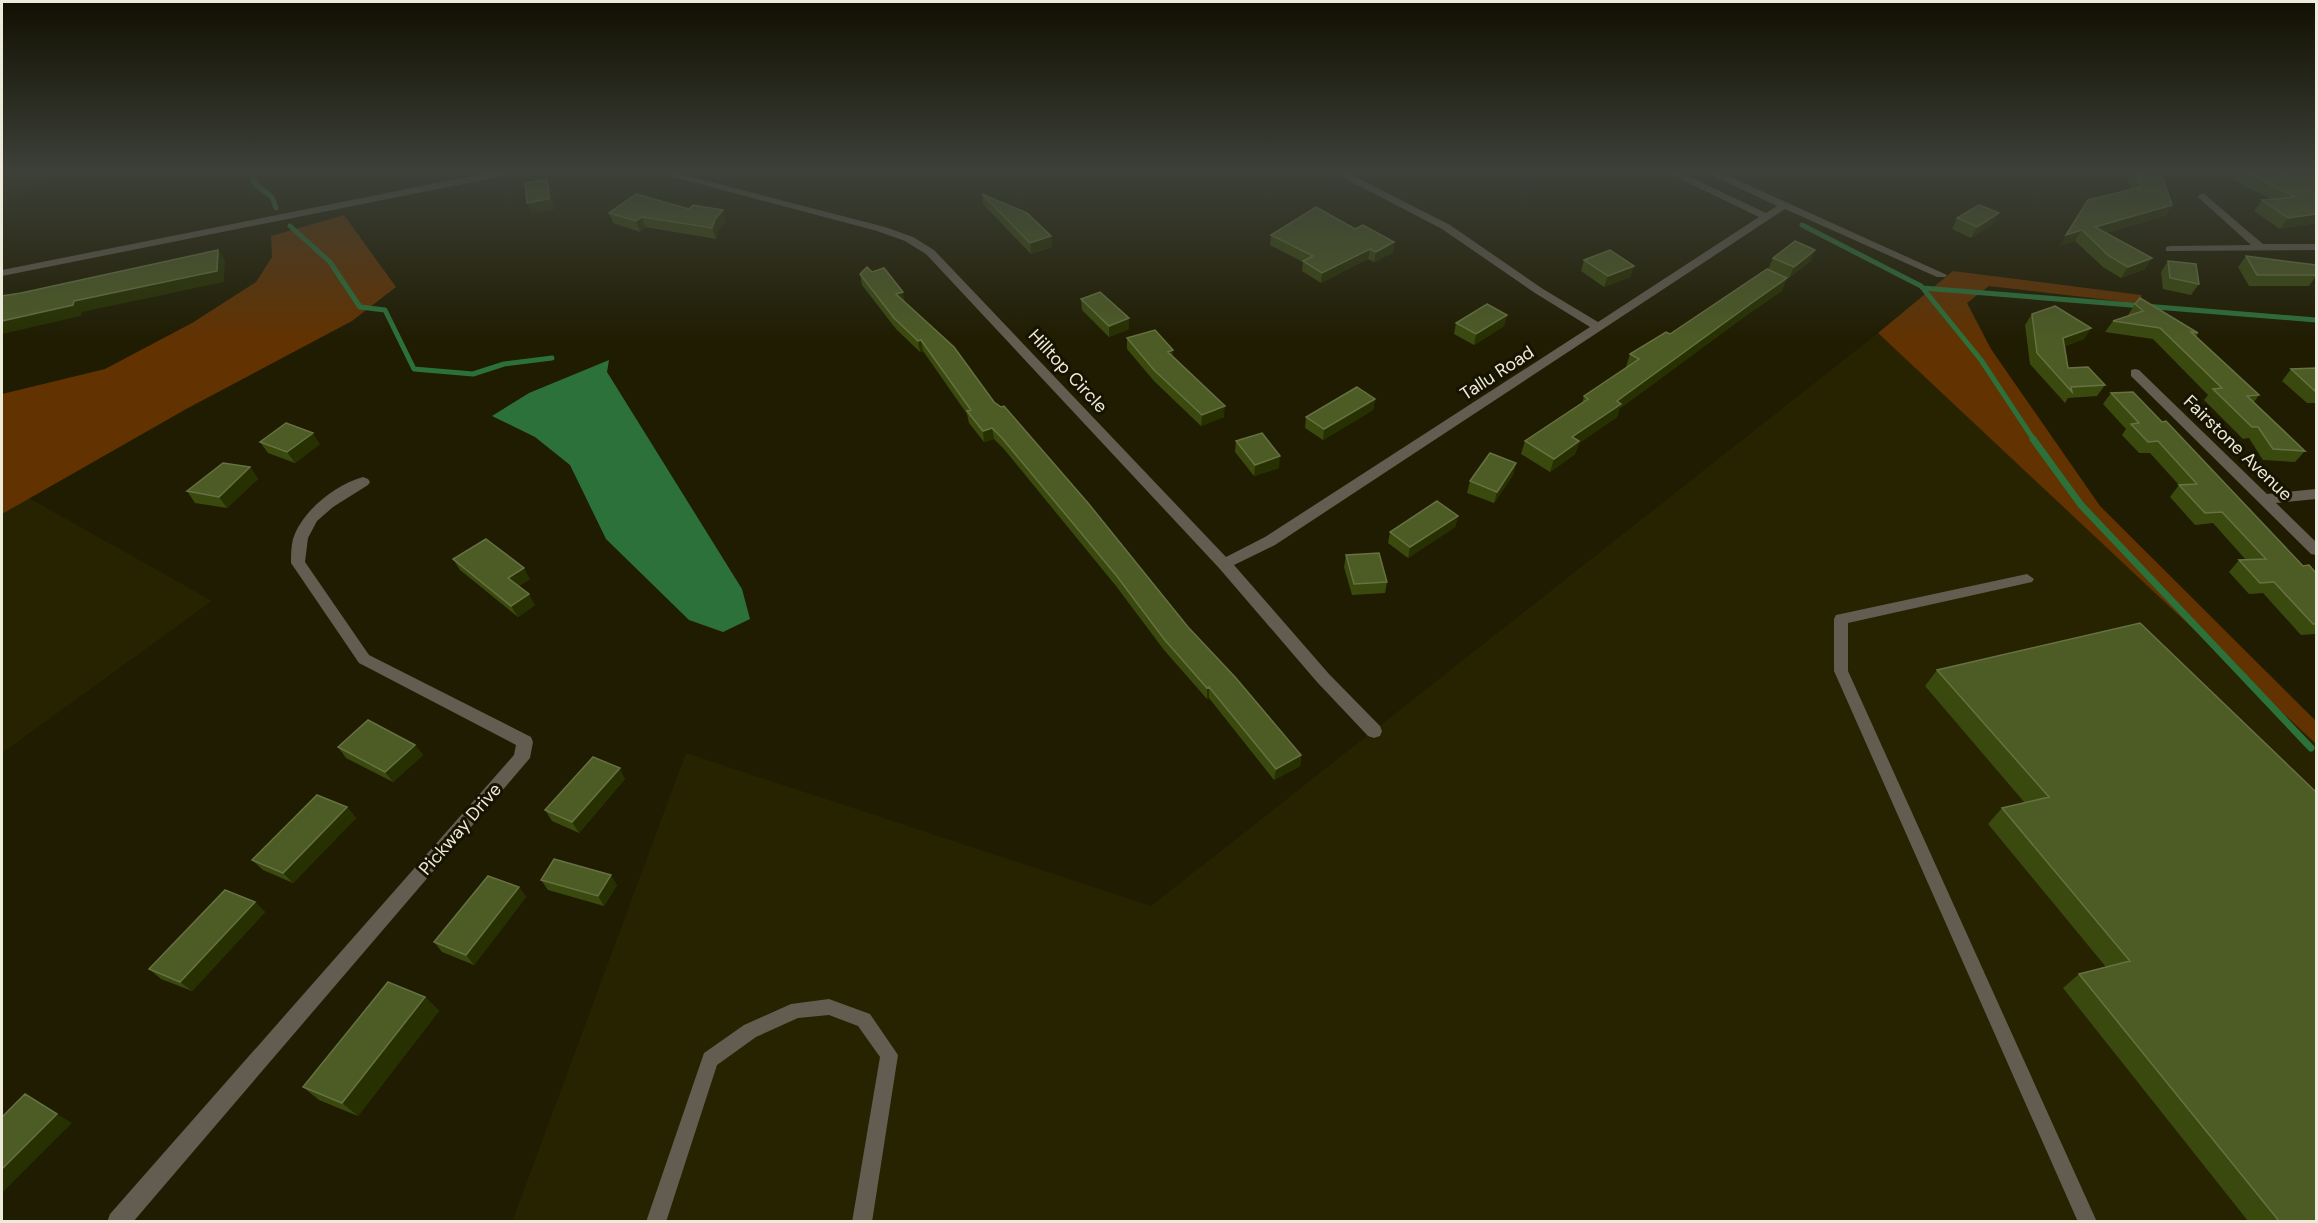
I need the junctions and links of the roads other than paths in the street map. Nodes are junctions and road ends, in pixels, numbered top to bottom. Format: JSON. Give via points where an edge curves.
{"nodes":[{"id":1,"x":232,"y":227,"type":"edge"},
{"id":2,"x":874,"y":227,"type":"edge"},
{"id":3,"x":1446,"y":227,"type":"edge"},
{"id":4,"x":1752,"y":227,"type":"edge"},
{"id":5,"x":1834,"y":227,"type":"edge"},
{"id":6,"x":2238,"y":227,"type":"edge"},
{"id":7,"x":2316,"y":247,"type":"edge"},
{"id":8,"x":2170,"y":249,"type":"dead end"},
{"id":9,"x":2262,"y":249,"type":"junction"},
{"id":10,"x":2,"y":273,"type":"edge"},
{"id":11,"x":1941,"y":275,"type":"dead end"},
{"id":12,"x":1600,"y":328,"type":"junction"},
{"id":13,"x":2135,"y":373,"type":"dead end"},
{"id":14,"x":363,"y":482,"type":"dead end"},
{"id":15,"x":2316,"y":494,"type":"edge"},
{"id":16,"x":2265,"y":499,"type":"junction"},
{"id":17,"x":2316,"y":550,"type":"edge"},
{"id":18,"x":1224,"y":564,"type":"junction"},
{"id":19,"x":2027,"y":579,"type":"dead end"},
{"id":20,"x":1374,"y":731,"type":"dead end"},
{"id":21,"x":118,"y":1221,"type":"edge"},
{"id":22,"x":656,"y":1221,"type":"edge"},
{"id":23,"x":862,"y":1221,"type":"edge"},
{"id":24,"x":2088,"y":1221,"type":"edge"}],
"edges":[{"from":1,"to":10,"type":"street"},
{"from":2,"to":18,"type":"street","name":"Hilltop Circle","via":[[909,239],[930,252]]},
{"from":3,"to":12,"type":"street"},
{"from":4,"to":12,"type":"street","name":"Tallu Road"},
{"from":5,"to":11,"type":"street"},
{"from":6,"to":9,"type":"street"},
{"from":7,"to":9,"type":"street"},
{"from":8,"to":9,"type":"street"},
{"from":12,"to":18,"type":"street","name":"Tallu Road","via":[[1270,541]]},
{"from":13,"to":16,"type":"street","name":"Fairstone Avenue"},
{"from":14,"to":21,"type":"street","name":"Pickway Drive","via":[[331,501],[312,519],[302,534],[298,563],[364,658],[525,742],[526,748],[522,758]]},
{"from":15,"to":16,"type":"street"},
{"from":16,"to":17,"type":"street","name":"Fairstone Avenue"},
{"from":18,"to":20,"type":"street","name":"Hilltop Circle"},
{"from":19,"to":24,"type":"lane","via":[[1841,619],[1840,671]]},
{"from":22,"to":23,"type":"lane","via":[[710,1059],[750,1030],[797,1010],[829,1007],[864,1020],[889,1055]]}]}
